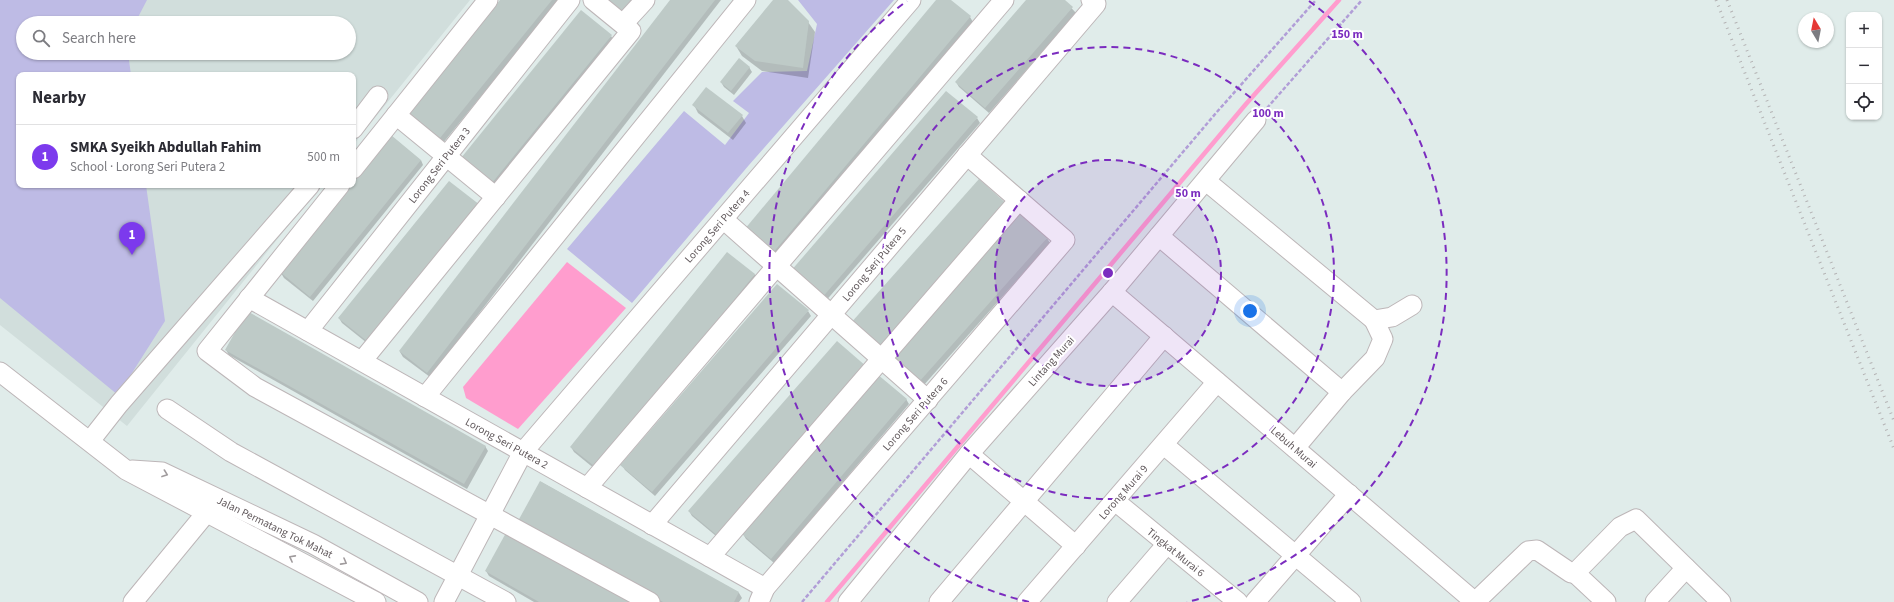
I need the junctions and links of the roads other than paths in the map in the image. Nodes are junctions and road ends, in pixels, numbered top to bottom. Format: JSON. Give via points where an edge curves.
{"nodes":[{"id":1,"x":488,"y":0,"type":"edge"},
{"id":2,"x":570,"y":0,"type":"edge"},
{"id":3,"x":593,"y":0,"type":"edge"},
{"id":4,"x":645,"y":0,"type":"edge"},
{"id":5,"x":746,"y":0,"type":"edge"},
{"id":6,"x":911,"y":0,"type":"edge"},
{"id":7,"x":1004,"y":0,"type":"edge"},
{"id":8,"x":1093,"y":2,"type":"edge"},
{"id":9,"x":623,"y":24,"type":"junction"},
{"id":10,"x":378,"y":96,"type":"dead end"},
{"id":11,"x":396,"y":115,"type":"junction"},
{"id":12,"x":1256,"y":120,"type":"road end"},
{"id":13,"x":356,"y":125,"type":"edge"},
{"id":14,"x":967,"y":155,"type":"junction"},
{"id":15,"x":446,"y":156,"type":"junction"},
{"id":16,"x":356,"y":165,"type":"edge"},
{"id":17,"x":1206,"y":181,"type":"junction"},
{"id":18,"x":307,"y":188,"type":"edge"},
{"id":19,"x":338,"y":188,"type":"edge"},
{"id":20,"x":496,"y":197,"type":"junction"},
{"id":21,"x":1019,"y":200,"type":"junction"},
{"id":22,"x":722,"y":219,"type":"junction"},
{"id":23,"x":1160,"y":236,"type":"junction"},
{"id":24,"x":775,"y":266,"type":"junction"},
{"id":25,"x":1112,"y":292,"type":"junction"},
{"id":26,"x":249,"y":298,"type":"junction"},
{"id":27,"x":1412,"y":305,"type":"dead end"},
{"id":28,"x":831,"y":315,"type":"junction"},
{"id":29,"x":1374,"y":320,"type":"junction"},
{"id":30,"x":308,"y":331,"type":"junction"},
{"id":31,"x":1164,"y":336,"type":"junction"},
{"id":32,"x":881,"y":359,"type":"junction"},
{"id":33,"x":362,"y":362,"type":"junction"},
{"id":34,"x":0,"y":372,"type":"edge"},
{"id":35,"x":1217,"y":382,"type":"junction"},
{"id":36,"x":1342,"y":392,"type":"junction"},
{"id":37,"x":425,"y":397,"type":"junction"},
{"id":38,"x":928,"y":400,"type":"junction"},
{"id":39,"x":167,"y":409,"type":"dead end"},
{"id":40,"x":90,"y":441,"type":"junction"},
{"id":41,"x":1164,"y":445,"type":"junction"},
{"id":42,"x":1295,"y":448,"type":"junction"},
{"id":43,"x":523,"y":452,"type":"junction"},
{"id":44,"x":969,"y":454,"type":"junction"},
{"id":45,"x":126,"y":470,"type":"junction"},
{"id":46,"x":587,"y":488,"type":"junction"},
{"id":47,"x":1349,"y":494,"type":"junction"},
{"id":48,"x":1024,"y":501,"type":"junction"},
{"id":49,"x":1115,"y":501,"type":"junction"},
{"id":50,"x":207,"y":512,"type":"junction"},
{"id":51,"x":490,"y":514,"type":"junction"},
{"id":52,"x":652,"y":525,"type":"junction"},
{"id":53,"x":1167,"y":544,"type":"junction"},
{"id":54,"x":1076,"y":546,"type":"junction"},
{"id":55,"x":1296,"y":555,"type":"junction"},
{"id":56,"x":710,"y":557,"type":"junction"},
{"id":57,"x":1686,"y":568,"type":"junction"},
{"id":58,"x":1575,"y":573,"type":"junction"},
{"id":59,"x":458,"y":575,"type":"junction"},
{"id":60,"x":762,"y":595,"type":"edge"},
{"id":61,"x":1121,"y":601,"type":"edge"},
{"id":62,"x":133,"y":602,"type":"edge"},
{"id":63,"x":376,"y":602,"type":"edge"},
{"id":64,"x":418,"y":602,"type":"edge"},
{"id":65,"x":444,"y":602,"type":"edge"},
{"id":66,"x":506,"y":602,"type":"edge"},
{"id":67,"x":650,"y":602,"type":"edge"},
{"id":68,"x":848,"y":602,"type":"edge"},
{"id":69,"x":939,"y":602,"type":"edge"},
{"id":70,"x":1027,"y":602,"type":"edge"},
{"id":71,"x":1238,"y":602,"type":"edge"},
{"id":72,"x":1255,"y":602,"type":"edge"},
{"id":73,"x":1351,"y":602,"type":"edge"},
{"id":74,"x":1475,"y":602,"type":"edge"},
{"id":75,"x":1606,"y":602,"type":"edge"},
{"id":76,"x":1655,"y":602,"type":"edge"},
{"id":77,"x":1721,"y":602,"type":"edge"}],
"edges":[{"from":1,"to":11,"type":"street"},
{"from":2,"to":15,"type":"street","name":"Lorong Seri Putera 3"},
{"from":3,"to":9,"type":"street"},
{"from":4,"to":9,"type":"street"},
{"from":5,"to":37,"type":"street"},
{"from":6,"to":22,"type":"street","name":"Lorong Seri Putera 4"},
{"from":7,"to":24,"type":"street"},
{"from":8,"to":14,"type":"street","name":"Lorong Seri Putera 5"},
{"from":9,"to":20,"type":"street","via":[[631,31]]},
{"from":10,"to":13,"type":"street"},
{"from":11,"to":15,"type":"street"},
{"from":11,"to":16,"type":"street"},
{"from":12,"to":17,"type":"street","name":"Lintang Murai"},
{"from":14,"to":21,"type":"street"},
{"from":14,"to":28,"type":"street","name":"Lorong Seri Putera 5"},
{"from":15,"to":20,"type":"street"},
{"from":15,"to":30,"type":"street","name":"Lorong Seri Putera 3"},
{"from":17,"to":23,"type":"street","name":"Lintang Murai"},
{"from":17,"to":29,"type":"street"},
{"from":18,"to":40,"type":"street"},
{"from":19,"to":26,"type":"street"},
{"from":20,"to":33,"type":"street"},
{"from":21,"to":32,"type":"street"},
{"from":21,"to":38,"type":"street","name":"Lorong Seri Putera 6","via":[[1065,240]]},
{"from":22,"to":24,"type":"street"},
{"from":22,"to":43,"type":"street","name":"Lorong Seri Putera 4"},
{"from":23,"to":25,"type":"street","name":"Lintang Murai"},
{"from":23,"to":36,"type":"street"},
{"from":24,"to":28,"type":"street"},
{"from":24,"to":46,"type":"street"},
{"from":25,"to":31,"type":"street","name":"Lebuh Murai"},
{"from":25,"to":44,"type":"street","name":"Lintang Murai"},
{"from":26,"to":30,"type":"street","name":"Lorong Seri Putera 2"},
{"from":26,"to":51,"type":"street","via":[[207,351],[255,386]]},
{"from":27,"to":29,"type":"street","via":[[1392,317]]},
{"from":28,"to":32,"type":"street"},
{"from":28,"to":52,"type":"street","name":"Lorong Seri Putera 5"},
{"from":29,"to":36,"type":"street","via":[[1383,339],[1381,346],[1375,358]]},
{"from":30,"to":33,"type":"street","name":"Lorong Seri Putera 2"},
{"from":31,"to":35,"type":"street","name":"Lebuh Murai"},
{"from":31,"to":48,"type":"street"},
{"from":32,"to":38,"type":"street"},
{"from":32,"to":56,"type":"street"},
{"from":33,"to":37,"type":"street","name":"Lorong Seri Putera 2"},
{"from":34,"to":40,"type":"street","name":"Jalan Permatang Tok Mahat"},
{"from":35,"to":41,"type":"street","name":"Lorong Murai 9"},
{"from":35,"to":42,"type":"street","name":"Lebuh Murai"},
{"from":36,"to":42,"type":"street"},
{"from":37,"to":43,"type":"street","name":"Lorong Seri Putera 2"},
{"from":38,"to":60,"type":"street","name":"Lorong Seri Putera 6"},
{"from":39,"to":59,"type":"street","via":[[231,452]]},
{"from":40,"to":45,"type":"street","name":"Jalan Permatang Tok Mahat"},
{"from":41,"to":49,"type":"street","name":"Lorong Murai 9"},
{"from":41,"to":55,"type":"street"},
{"from":42,"to":47,"type":"street","name":"Lebuh Murai"},
{"from":43,"to":46,"type":"street","name":"Lorong Seri Putera 2"},
{"from":43,"to":51,"type":"street","name":"Lorong Seri Putera 4"},
{"from":44,"to":48,"type":"street"},
{"from":44,"to":68,"type":"street","name":"Lintang Murai"},
{"from":45,"to":50,"type":"street","name":"Jalan Permatang Tok Mahat"},
{"from":45,"to":64,"type":"street","name":"Jalan Permatang Tok Mahat","one_way":true,"via":[[162,472],[313,544]]},
{"from":46,"to":52,"type":"street","name":"Lorong Seri Putera 2"},
{"from":47,"to":55,"type":"street"},
{"from":47,"to":74,"type":"street","name":"Lebuh Murai"},
{"from":48,"to":54,"type":"street"},
{"from":48,"to":69,"type":"street"},
{"from":49,"to":53,"type":"street","name":"Tingkat Murai 6"},
{"from":49,"to":54,"type":"street","name":"Lorong Murai 9"},
{"from":50,"to":62,"type":"street"},
{"from":63,"to":50,"type":"street","name":"Jalan Permatang Tok Mahat","one_way":true},
{"from":51,"to":59,"type":"street","name":"Lorong Seri Putera 4"},
{"from":51,"to":67,"type":"street"},
{"from":52,"to":56,"type":"street","name":"Lorong Seri Putera 2"},
{"from":53,"to":61,"type":"street"},
{"from":53,"to":71,"type":"street","name":"Tingkat Murai 6"},
{"from":54,"to":70,"type":"street","name":"Lorong Murai 9"},
{"from":55,"to":72,"type":"street"},
{"from":55,"to":73,"type":"street"},
{"from":56,"to":60,"type":"street","name":"Lorong Seri Putera 2"},
{"from":57,"to":58,"type":"street","via":[[1636,519],[1620,527]]},
{"from":57,"to":76,"type":"street"},
{"from":57,"to":77,"type":"street"},
{"from":58,"to":74,"type":"street","via":[[1571,573],[1537,550],[1528,551]]},
{"from":58,"to":75,"type":"street"},
{"from":59,"to":65,"type":"street","name":"Lorong Seri Putera 4"},
{"from":59,"to":66,"type":"street"}]}
